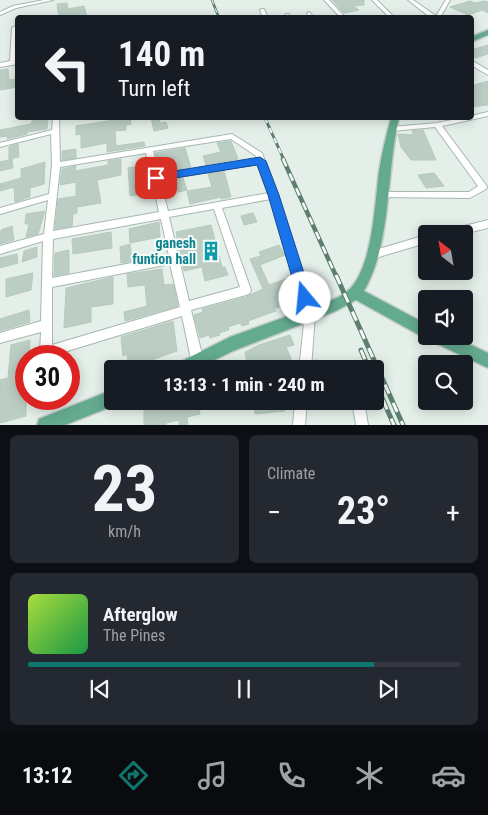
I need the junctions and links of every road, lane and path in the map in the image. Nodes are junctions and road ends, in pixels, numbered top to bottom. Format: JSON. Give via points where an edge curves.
{"nodes":[{"id":1,"x":51,"y":0,"type":"edge"},
{"id":2,"x":326,"y":0,"type":"edge"},
{"id":3,"x":374,"y":0,"type":"edge"},
{"id":4,"x":410,"y":0,"type":"edge"},
{"id":5,"x":448,"y":0,"type":"edge"},
{"id":6,"x":262,"y":10,"type":"dead end"},
{"id":7,"x":0,"y":14,"type":"edge"},
{"id":8,"x":264,"y":15,"type":"edge"},
{"id":9,"x":341,"y":15,"type":"edge"},
{"id":10,"x":390,"y":15,"type":"edge"},
{"id":11,"x":432,"y":15,"type":"edge"},
{"id":12,"x":438,"y":15,"type":"edge"},
{"id":13,"x":15,"y":28,"type":"dead end"},
{"id":14,"x":488,"y":32,"type":"edge"},
{"id":15,"x":474,"y":39,"type":"edge"},
{"id":16,"x":15,"y":62,"type":"edge"},
{"id":17,"x":474,"y":64,"type":"edge"},
{"id":18,"x":0,"y":65,"type":"edge"},
{"id":19,"x":480,"y":68,"type":"junction"},
{"id":20,"x":474,"y":69,"type":"edge"},
{"id":21,"x":488,"y":73,"type":"edge"},
{"id":22,"x":488,"y":114,"type":"edge"},
{"id":23,"x":474,"y":117,"type":"edge"},
{"id":24,"x":56,"y":120,"type":"edge"},
{"id":25,"x":460,"y":120,"type":"edge"},
{"id":26,"x":393,"y":123,"type":"edge"},
{"id":27,"x":437,"y":125,"type":"junction"},
{"id":28,"x":55,"y":131,"type":"junction"},
{"id":29,"x":0,"y":145,"type":"edge"},
{"id":30,"x":149,"y":149,"type":"junction"},
{"id":31,"x":260,"y":161,"type":"junction"},
{"id":32,"x":56,"y":164,"type":"junction"},
{"id":33,"x":156,"y":178,"type":"junction"},
{"id":34,"x":381,"y":194,"type":"junction"},
{"id":35,"x":274,"y":195,"type":"junction"},
{"id":36,"x":52,"y":196,"type":"junction"},
{"id":37,"x":217,"y":205,"type":"junction"},
{"id":38,"x":0,"y":211,"type":"edge"},
{"id":39,"x":165,"y":215,"type":"junction"},
{"id":40,"x":488,"y":224,"type":"edge"},
{"id":41,"x":473,"y":228,"type":"edge"},
{"id":42,"x":48,"y":236,"type":"junction"},
{"id":43,"x":418,"y":241,"type":"edge"},
{"id":44,"x":0,"y":250,"type":"edge"},
{"id":45,"x":372,"y":255,"type":"junction"},
{"id":46,"x":175,"y":259,"type":"junction"},
{"id":47,"x":47,"y":284,"type":"junction"},
{"id":48,"x":355,"y":293,"type":"junction"},
{"id":49,"x":186,"y":308,"type":"junction"},
{"id":50,"x":310,"y":315,"type":"junction"},
{"id":51,"x":46,"y":325,"type":"junction"},
{"id":52,"x":418,"y":328,"type":"edge"},
{"id":53,"x":0,"y":338,"type":"edge"},
{"id":54,"x":455,"y":345,"type":"edge"},
{"id":55,"x":197,"y":359,"type":"joint"},
{"id":56,"x":306,"y":360,"type":"edge"},
{"id":57,"x":488,"y":361,"type":"edge"},
{"id":58,"x":104,"y":402,"type":"edge"},
{"id":59,"x":300,"y":410,"type":"edge"},
{"id":60,"x":360,"y":410,"type":"edge"},
{"id":61,"x":70,"y":420,"type":"edge"},
{"id":62,"x":45,"y":425,"type":"edge"},
{"id":63,"x":299,"y":425,"type":"edge"},
{"id":64,"x":362,"y":425,"type":"edge"}],
"edges":[{"from":1,"to":7,"type":"street","via":[[15,7]]},
{"from":2,"to":9,"type":"street"},
{"from":3,"to":10,"type":"street"},
{"from":4,"to":11,"type":"street"},
{"from":5,"to":12,"type":"street"},
{"from":6,"to":8,"type":"street"},
{"from":13,"to":16,"type":"street"},
{"from":14,"to":15,"type":"main road"},
{"from":16,"to":18,"type":"street"},
{"from":17,"to":19,"type":"street"},
{"from":19,"to":20,"type":"street"},
{"from":19,"to":21,"type":"street"},
{"from":22,"to":23,"type":"street"},
{"from":24,"to":28,"type":"street"},
{"from":25,"to":27,"type":"street"},
{"from":26,"to":27,"type":"street"},
{"from":26,"to":34,"type":"main road"},
{"from":27,"to":34,"type":"street","via":[[483,187],[470,195]]},
{"from":28,"to":29,"type":"street"},
{"from":28,"to":32,"type":"street"},
{"from":30,"to":31,"type":"street","via":[[232,136]]},
{"from":30,"to":32,"type":"street"},
{"from":30,"to":33,"type":"street"},
{"from":31,"to":33,"type":"street"},
{"from":31,"to":35,"type":"street"},
{"from":32,"to":36,"type":"street"},
{"from":33,"to":39,"type":"street"},
{"from":34,"to":45,"type":"main road"},
{"from":35,"to":37,"type":"street"},
{"from":35,"to":50,"type":"street"},
{"from":36,"to":38,"type":"street"},
{"from":36,"to":42,"type":"street"},
{"from":37,"to":39,"type":"street"},
{"from":37,"to":49,"type":"street","via":[[246,290]]},
{"from":39,"to":42,"type":"street"},
{"from":39,"to":46,"type":"street"},
{"from":40,"to":41,"type":"street"},
{"from":42,"to":44,"type":"street"},
{"from":42,"to":47,"type":"street"},
{"from":43,"to":45,"type":"street"},
{"from":45,"to":48,"type":"main road","via":[[366,275]]},
{"from":46,"to":47,"type":"street"},
{"from":46,"to":49,"type":"street"},
{"from":47,"to":51,"type":"street"},
{"from":48,"to":50,"type":"main road"},
{"from":48,"to":52,"type":"main road"},
{"from":49,"to":51,"type":"street","via":[[46,352]]},
{"from":49,"to":55,"type":"street"},
{"from":50,"to":55,"type":"main road"},
{"from":50,"to":56,"type":"street"},
{"from":51,"to":53,"type":"street"},
{"from":54,"to":57,"type":"main road"},
{"from":58,"to":61,"type":"main road"},
{"from":59,"to":63,"type":"street"},
{"from":60,"to":64,"type":"street"},
{"from":61,"to":62,"type":"main road"}]}
